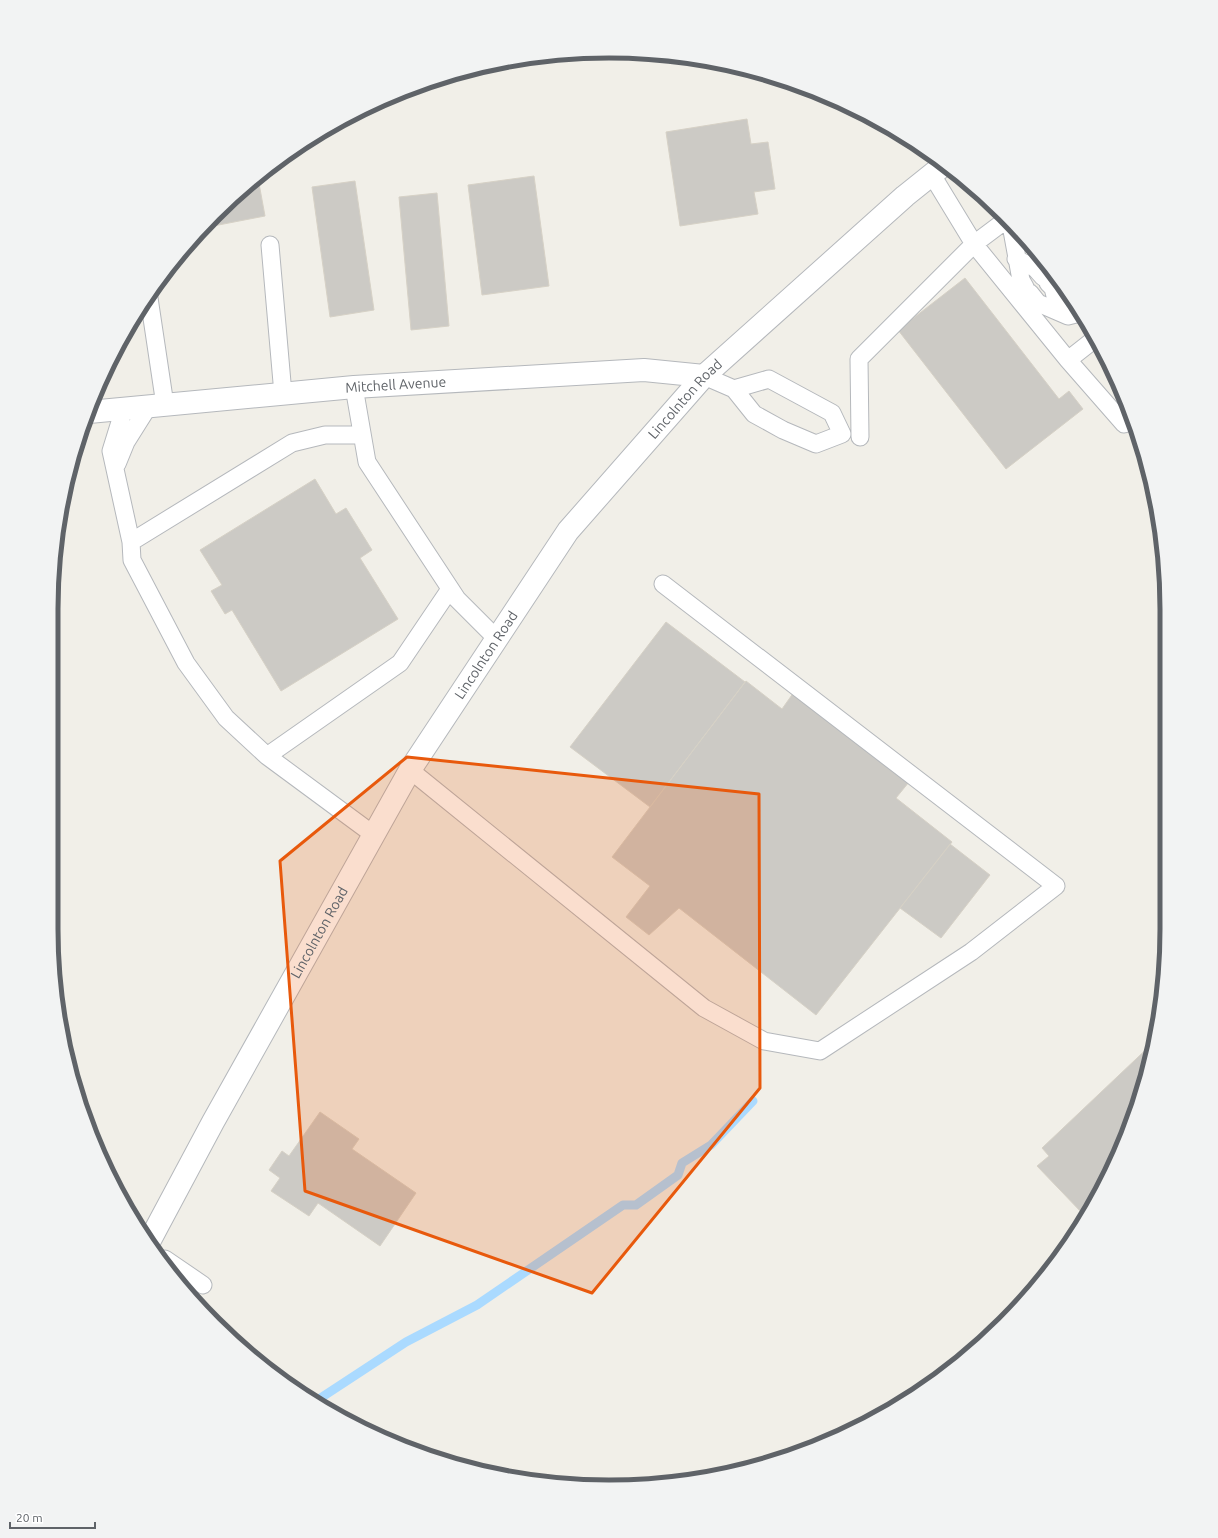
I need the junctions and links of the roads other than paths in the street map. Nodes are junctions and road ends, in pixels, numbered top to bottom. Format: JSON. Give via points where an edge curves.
{"nodes":[{"id":1,"x":938,"y":169,"type":"edge"},
{"id":2,"x":1002,"y":223,"type":"edge"},
{"id":3,"x":1012,"y":234,"type":"edge"},
{"id":4,"x":974,"y":244,"type":"junction"},
{"id":5,"x":270,"y":245,"type":"dead end"},
{"id":6,"x":1016,"y":259,"type":"junction"},
{"id":7,"x":149,"y":305,"type":"edge"},
{"id":8,"x":1059,"y":311,"type":"junction"},
{"id":9,"x":1074,"y":314,"type":"edge"},
{"id":10,"x":1091,"y":342,"type":"edge"},
{"id":11,"x":1068,"y":360,"type":"junction"},
{"id":12,"x":704,"y":376,"type":"junction"},
{"id":13,"x":354,"y":387,"type":"junction"},
{"id":14,"x":734,"y":389,"type":"junction"},
{"id":15,"x":283,"y":394,"type":"junction"},
{"id":16,"x":156,"y":406,"type":"junction"},
{"id":17,"x":124,"y":409,"type":"junction"},
{"id":18,"x":95,"y":411,"type":"edge"},
{"id":19,"x":1124,"y":424,"type":"dead end"},
{"id":20,"x":362,"y":435,"type":"junction"},
{"id":21,"x":860,"y":437,"type":"dead end"},
{"id":22,"x":115,"y":470,"type":"junction"},
{"id":23,"x":131,"y":542,"type":"junction"},
{"id":24,"x":663,"y":584,"type":"dead end"},
{"id":25,"x":450,"y":589,"type":"junction"},
{"id":26,"x":497,"y":638,"type":"junction"},
{"id":27,"x":267,"y":756,"type":"junction"},
{"id":28,"x":410,"y":770,"type":"junction"},
{"id":29,"x":374,"y":836,"type":"junction"},
{"id":30,"x":152,"y":1236,"type":"edge"},
{"id":31,"x":171,"y":1263,"type":"edge"},
{"id":32,"x":203,"y":1285,"type":"dead end"}],
"edges":[{"from":1,"to":4,"type":"lane"},
{"from":1,"to":12,"type":"street","name":"Lincolnton Road"},
{"from":2,"to":4,"type":"lane"},
{"from":3,"to":6,"type":"lane"},
{"from":4,"to":11,"type":"lane"},
{"from":4,"to":21,"type":"lane","via":[[860,359]]},
{"from":5,"to":15,"type":"lane"},
{"from":6,"to":8,"type":"lane","via":[[1035,268],[1053,288]]},
{"from":6,"to":8,"type":"lane","via":[[1021,280],[1038,303]]},
{"from":7,"to":16,"type":"lane"},
{"from":8,"to":9,"type":"lane","via":[[1068,316]]},
{"from":10,"to":11,"type":"lane"},
{"from":11,"to":19,"type":"lane"},
{"from":12,"to":13,"type":"street","name":"Mitchell Avenue","via":[[644,370]]},
{"from":12,"to":14,"type":"lane"},
{"from":12,"to":26,"type":"street","name":"Lincolnton Road","via":[[568,531]]},
{"from":13,"to":15,"type":"street","name":"Mitchell Avenue"},
{"from":13,"to":20,"type":"lane"},
{"from":14,"to":14,"type":"lane","via":[[754,414],[816,444],[842,434],[832,413],[769,379]]},
{"from":15,"to":16,"type":"street","name":"Mitchell Avenue"},
{"from":16,"to":17,"type":"street","name":"Mitchell Avenue"},
{"from":16,"to":22,"type":"lane","via":[[126,442]]},
{"from":17,"to":18,"type":"street","name":"Mitchell Avenue"},
{"from":17,"to":22,"type":"lane","via":[[111,451]]},
{"from":20,"to":23,"type":"lane","via":[[325,435],[292,443]]},
{"from":20,"to":25,"type":"lane","via":[[367,462]]},
{"from":22,"to":23,"type":"lane"},
{"from":23,"to":27,"type":"lane","via":[[132,560],[186,663],[226,718]]},
{"from":24,"to":28,"type":"lane","via":[[1056,886],[971,952],[820,1051],[764,1041],[704,1008]]},
{"from":25,"to":26,"type":"lane"},
{"from":25,"to":27,"type":"lane","via":[[400,663]]},
{"from":26,"to":28,"type":"street","name":"Lincolnton Road"},
{"from":27,"to":29,"type":"lane"},
{"from":28,"to":29,"type":"street","name":"Lincolnton Road"},
{"from":29,"to":30,"type":"street","name":"Lincolnton Road","via":[[213,1122]]},
{"from":31,"to":32,"type":"lane"}]}
